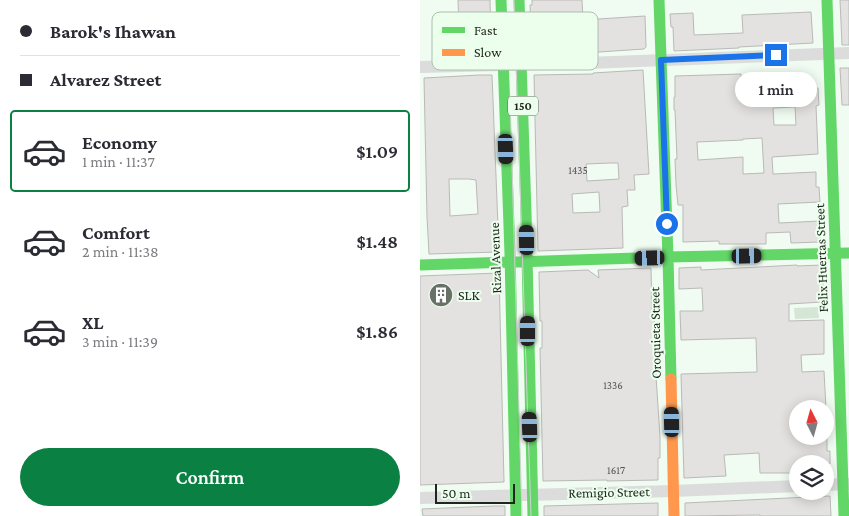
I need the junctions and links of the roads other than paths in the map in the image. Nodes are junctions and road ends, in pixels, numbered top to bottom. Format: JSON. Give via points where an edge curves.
{"nodes":[{"id":1,"x":659,"y":0,"type":"edge"},
{"id":2,"x":827,"y":0,"type":"edge"},
{"id":3,"x":829,"y":53,"type":"junction"},
{"id":4,"x":849,"y":53,"type":"edge"},
{"id":5,"x":661,"y":60,"type":"junction"},
{"id":6,"x":598,"y":62,"type":"edge"},
{"id":7,"x":503,"y":70,"type":"edge"},
{"id":8,"x":521,"y":70,"type":"edge"},
{"id":9,"x":849,"y":253,"type":"edge"},
{"id":10,"x":836,"y":254,"type":"junction"},
{"id":11,"x":668,"y":257,"type":"junction"},
{"id":12,"x":527,"y":262,"type":"junction"},
{"id":13,"x":510,"y":263,"type":"junction"},
{"id":14,"x":420,"y":266,"type":"edge"},
{"id":15,"x":846,"y":484,"type":"edge"},
{"id":16,"x":789,"y":486,"type":"edge"},
{"id":17,"x":674,"y":491,"type":"junction"},
{"id":18,"x":532,"y":494,"type":"junction"},
{"id":19,"x":515,"y":495,"type":"junction"},
{"id":20,"x":420,"y":498,"type":"edge"},
{"id":21,"x":516,"y":516,"type":"edge"},
{"id":22,"x":533,"y":516,"type":"edge"},
{"id":23,"x":674,"y":516,"type":"edge"},
{"id":24,"x":844,"y":516,"type":"edge"}],
"edges":[{"from":1,"to":5,"type":"street","name":"Oroquieta Street"},
{"from":2,"to":3,"type":"street","name":"Felix Huertas Street"},
{"from":3,"to":4,"type":"street"},
{"from":3,"to":5,"type":"street"},
{"from":3,"to":10,"type":"street","name":"Felix Huertas Street"},
{"from":5,"to":6,"type":"street"},
{"from":5,"to":11,"type":"street","name":"Oroquieta Street"},
{"from":7,"to":13,"type":"street","name":"Rizal Avenue","number":"150"},
{"from":8,"to":12,"type":"street","number":"150"},
{"from":9,"to":10,"type":"street"},
{"from":10,"to":11,"type":"street"},
{"from":10,"to":15,"type":"street","name":"Felix Huertas Street"},
{"from":11,"to":12,"type":"street"},
{"from":11,"to":17,"type":"street","name":"Oroquieta Street"},
{"from":12,"to":13,"type":"street"},
{"from":12,"to":18,"type":"street","number":"150"},
{"from":13,"to":14,"type":"street"},
{"from":13,"to":19,"type":"street","name":"Rizal Avenue","number":"150"},
{"from":15,"to":24,"type":"street","name":"Felix Huertas Street"},
{"from":16,"to":17,"type":"street","name":"Remigio Street"},
{"from":17,"to":18,"type":"street","name":"Remigio Street"},
{"from":17,"to":23,"type":"street","name":"Oroquieta Street"},
{"from":18,"to":19,"type":"street","name":"Remigio Street"},
{"from":18,"to":22,"type":"street","number":"150"},
{"from":19,"to":20,"type":"street","name":"Remigio Street"},
{"from":19,"to":21,"type":"street","name":"Rizal Avenue","number":"150"}]}
